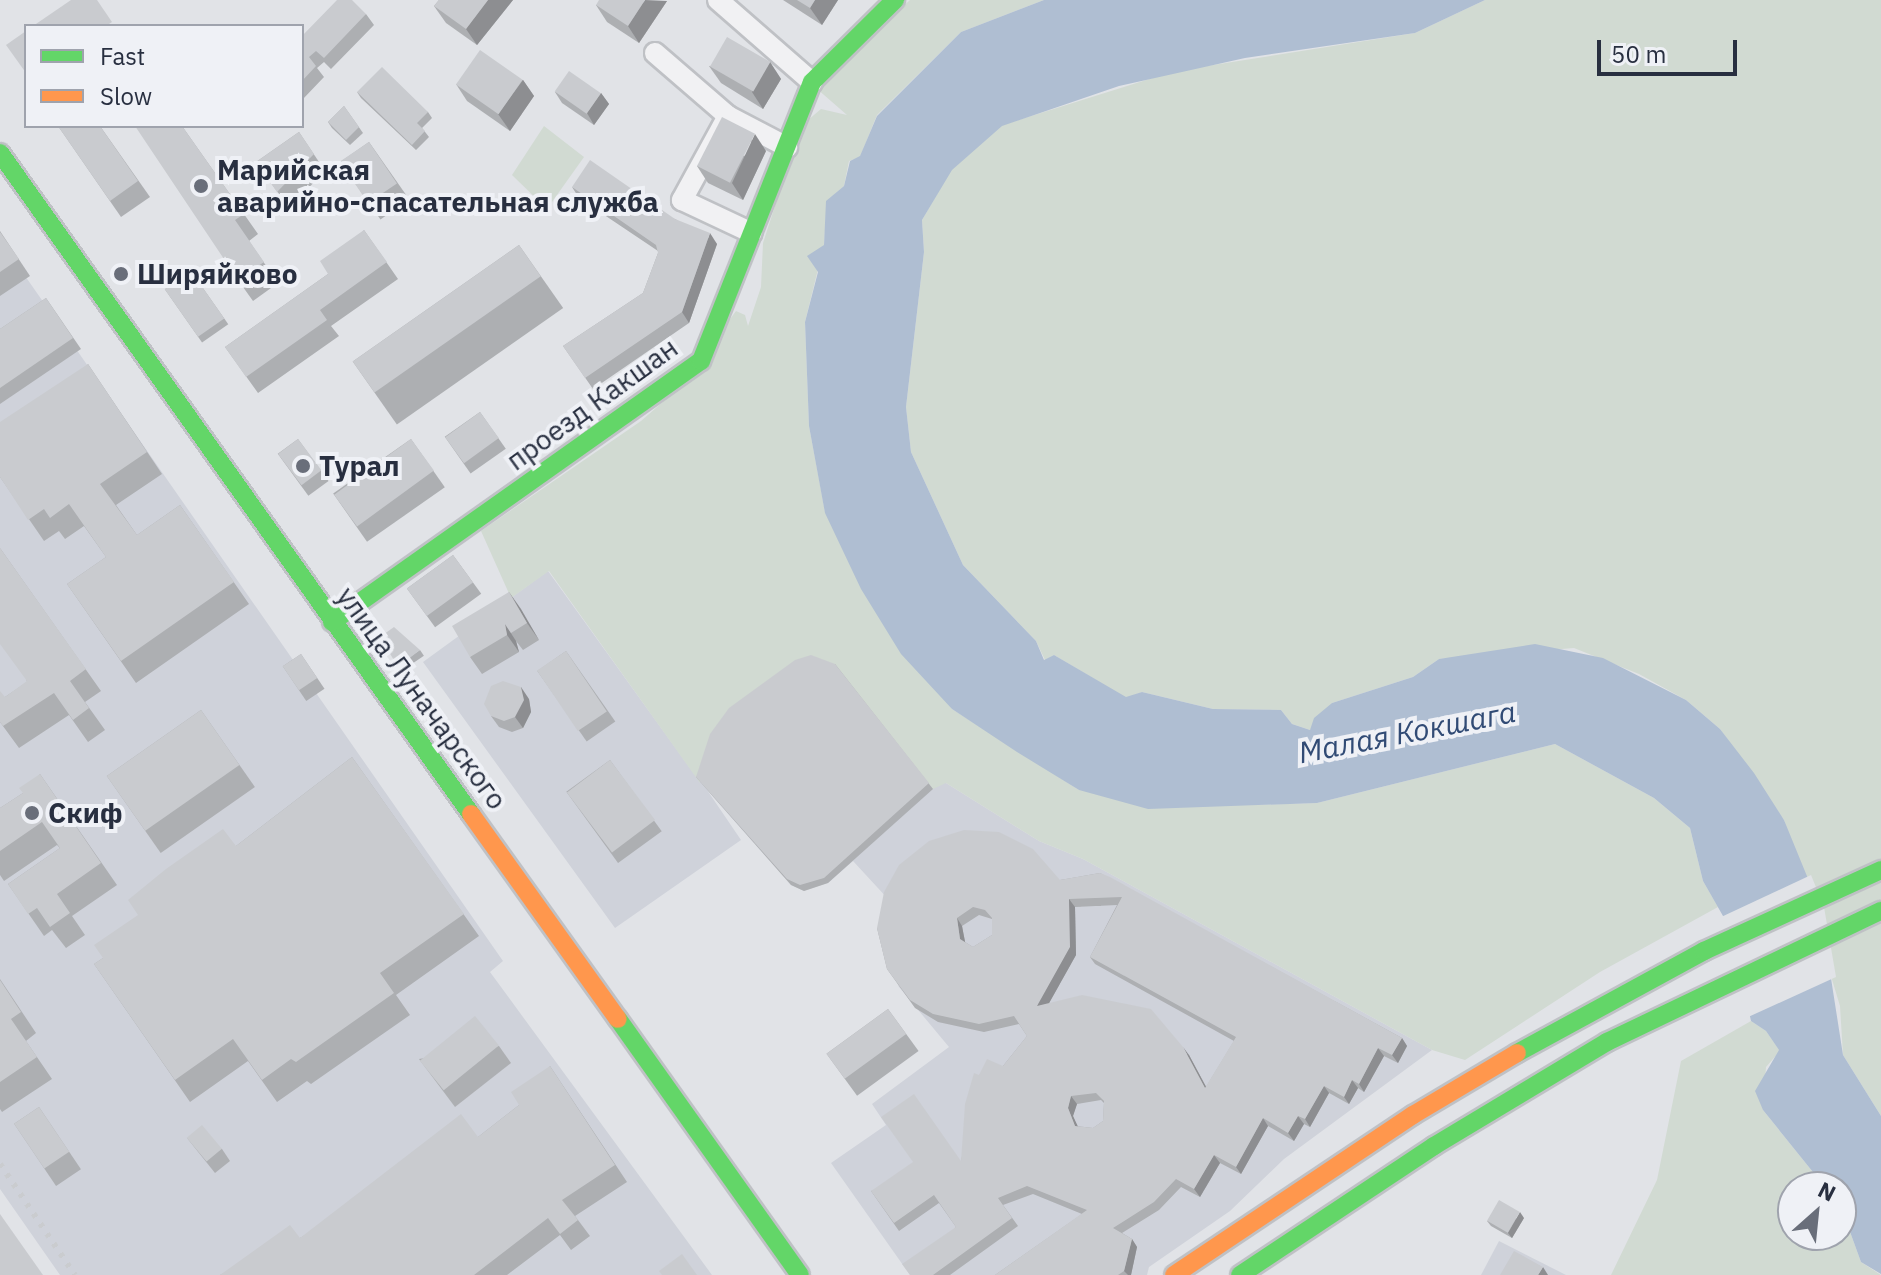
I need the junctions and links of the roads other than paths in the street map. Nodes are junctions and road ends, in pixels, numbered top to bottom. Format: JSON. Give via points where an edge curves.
{"nodes":[{"id":1,"x":718,"y":0,"type":"edge"},
{"id":2,"x":895,"y":0,"type":"edge"},
{"id":3,"x":655,"y":53,"type":"dead end"},
{"id":4,"x":812,"y":82,"type":"junction"},
{"id":5,"x":728,"y":116,"type":"junction"},
{"id":6,"x":787,"y":147,"type":"junction"},
{"id":7,"x":0,"y":153,"type":"edge"},
{"id":8,"x":752,"y":233,"type":"junction"},
{"id":9,"x":332,"y":622,"type":"junction"},
{"id":10,"x":1881,"y":870,"type":"edge"},
{"id":11,"x":1881,"y":911,"type":"edge"},
{"id":12,"x":800,"y":1275,"type":"edge"},
{"id":13,"x":1174,"y":1275,"type":"edge"},
{"id":14,"x":1240,"y":1275,"type":"edge"}],
"edges":[{"from":1,"to":4,"type":"street"},
{"from":2,"to":4,"type":"main road","name":"проезд Какшан"},
{"from":3,"to":5,"type":"street"},
{"from":4,"to":6,"type":"main road","name":"проезд Какшан"},
{"from":5,"to":6,"type":"street"},
{"from":5,"to":8,"type":"street","via":[[682,200]]},
{"from":6,"to":8,"type":"main road","name":"проезд Какшан"},
{"from":7,"to":9,"type":"main road","name":"улица Луначарского"},
{"from":8,"to":9,"type":"main road","name":"проезд Какшан","via":[[701,361]]},
{"from":9,"to":12,"type":"main road","name":"улица Луначарского"},
{"from":10,"to":13,"type":"main road","via":[[1704,951],[1570,1022],[1413,1115]]},
{"from":11,"to":14,"type":"main road","via":[[1586,1054],[1434,1146]]}]}
